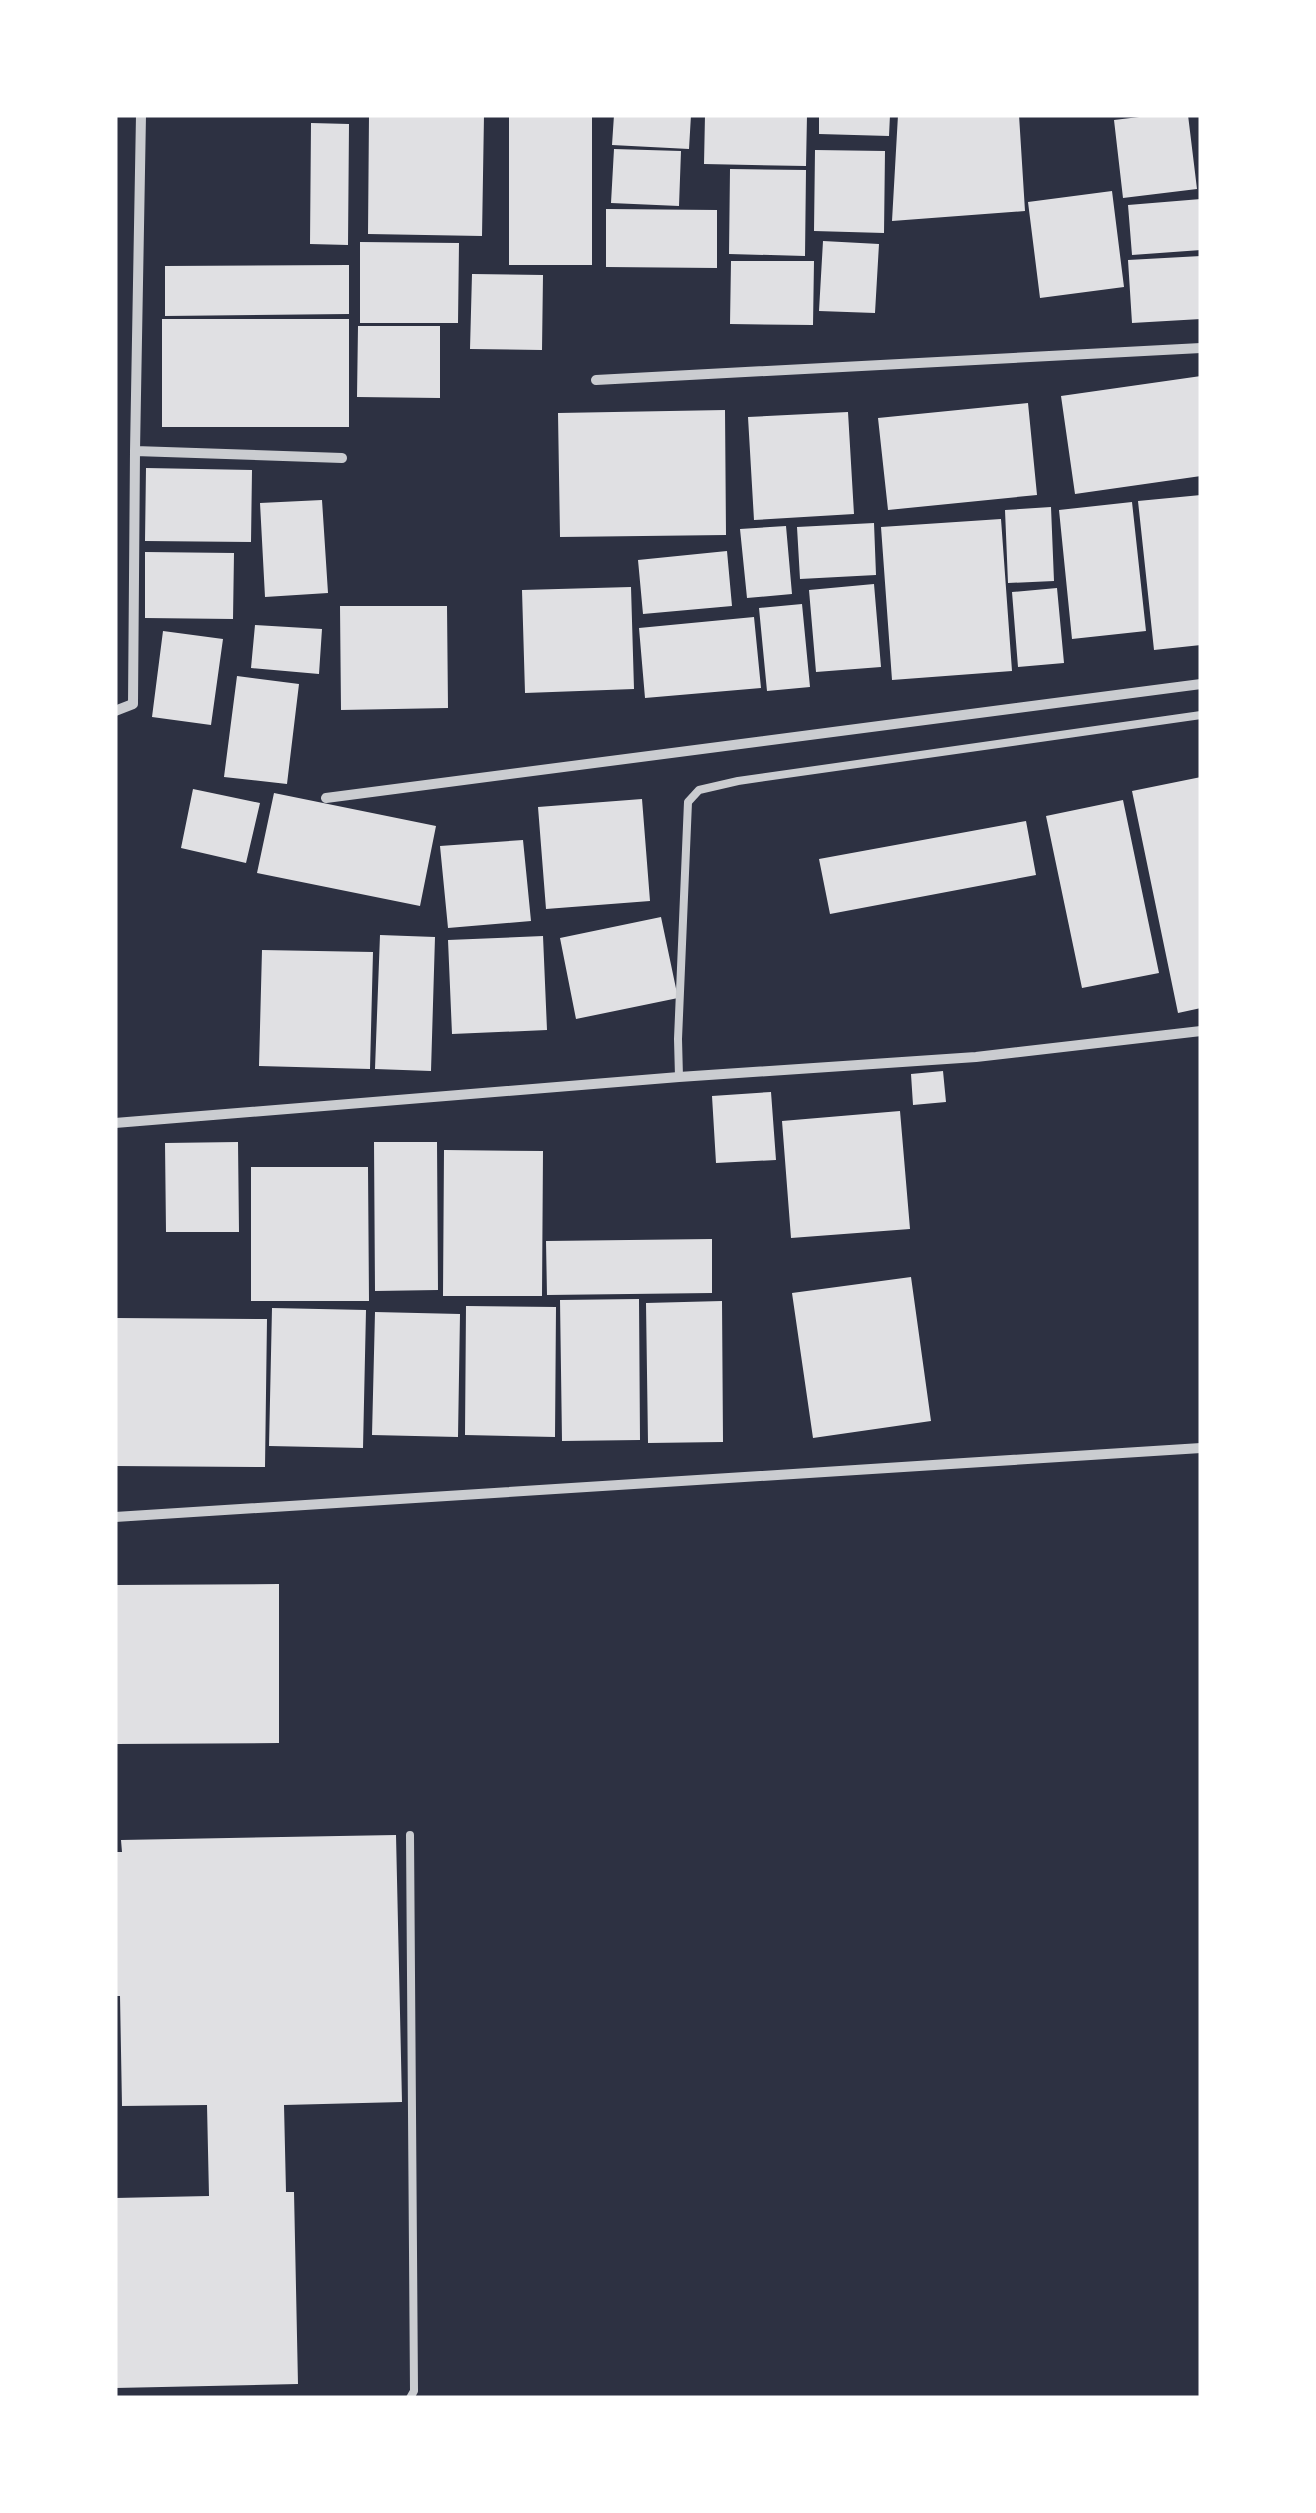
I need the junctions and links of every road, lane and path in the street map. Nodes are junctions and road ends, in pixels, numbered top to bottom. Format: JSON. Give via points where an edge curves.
{"nodes":[{"id":1,"x":141,"y":115,"type":"edge"},
{"id":2,"x":1201,"y":348,"type":"edge"},
{"id":3,"x":596,"y":380,"type":"dead end"},
{"id":4,"x":135,"y":451,"type":"junction"},
{"id":5,"x":342,"y":458,"type":"dead end"},
{"id":6,"x":1201,"y":684,"type":"edge"},
{"id":7,"x":115,"y":711,"type":"edge"},
{"id":8,"x":1201,"y":715,"type":"edge"},
{"id":9,"x":326,"y":798,"type":"dead end"},
{"id":10,"x":1201,"y":1031,"type":"edge"},
{"id":11,"x":679,"y":1077,"type":"junction"},
{"id":12,"x":115,"y":1123,"type":"edge"},
{"id":13,"x":1201,"y":1448,"type":"edge"},
{"id":14,"x":115,"y":1517,"type":"edge"},
{"id":15,"x":410,"y":1834,"type":"dead end"},
{"id":16,"x":410,"y":2398,"type":"edge"}],
"edges":[{"from":1,"to":4,"type":"street"},
{"from":2,"to":3,"type":"street"},
{"from":4,"to":5,"type":"street"},
{"from":4,"to":7,"type":"street","via":[[133,704]]},
{"from":6,"to":9,"type":"street"},
{"from":8,"to":11,"type":"lane","via":[[698,790],[688,802]]},
{"from":10,"to":11,"type":"street","via":[[976,1058]]},
{"from":11,"to":12,"type":"street"},
{"from":13,"to":14,"type":"street"},
{"from":15,"to":16,"type":"lane"}]}
